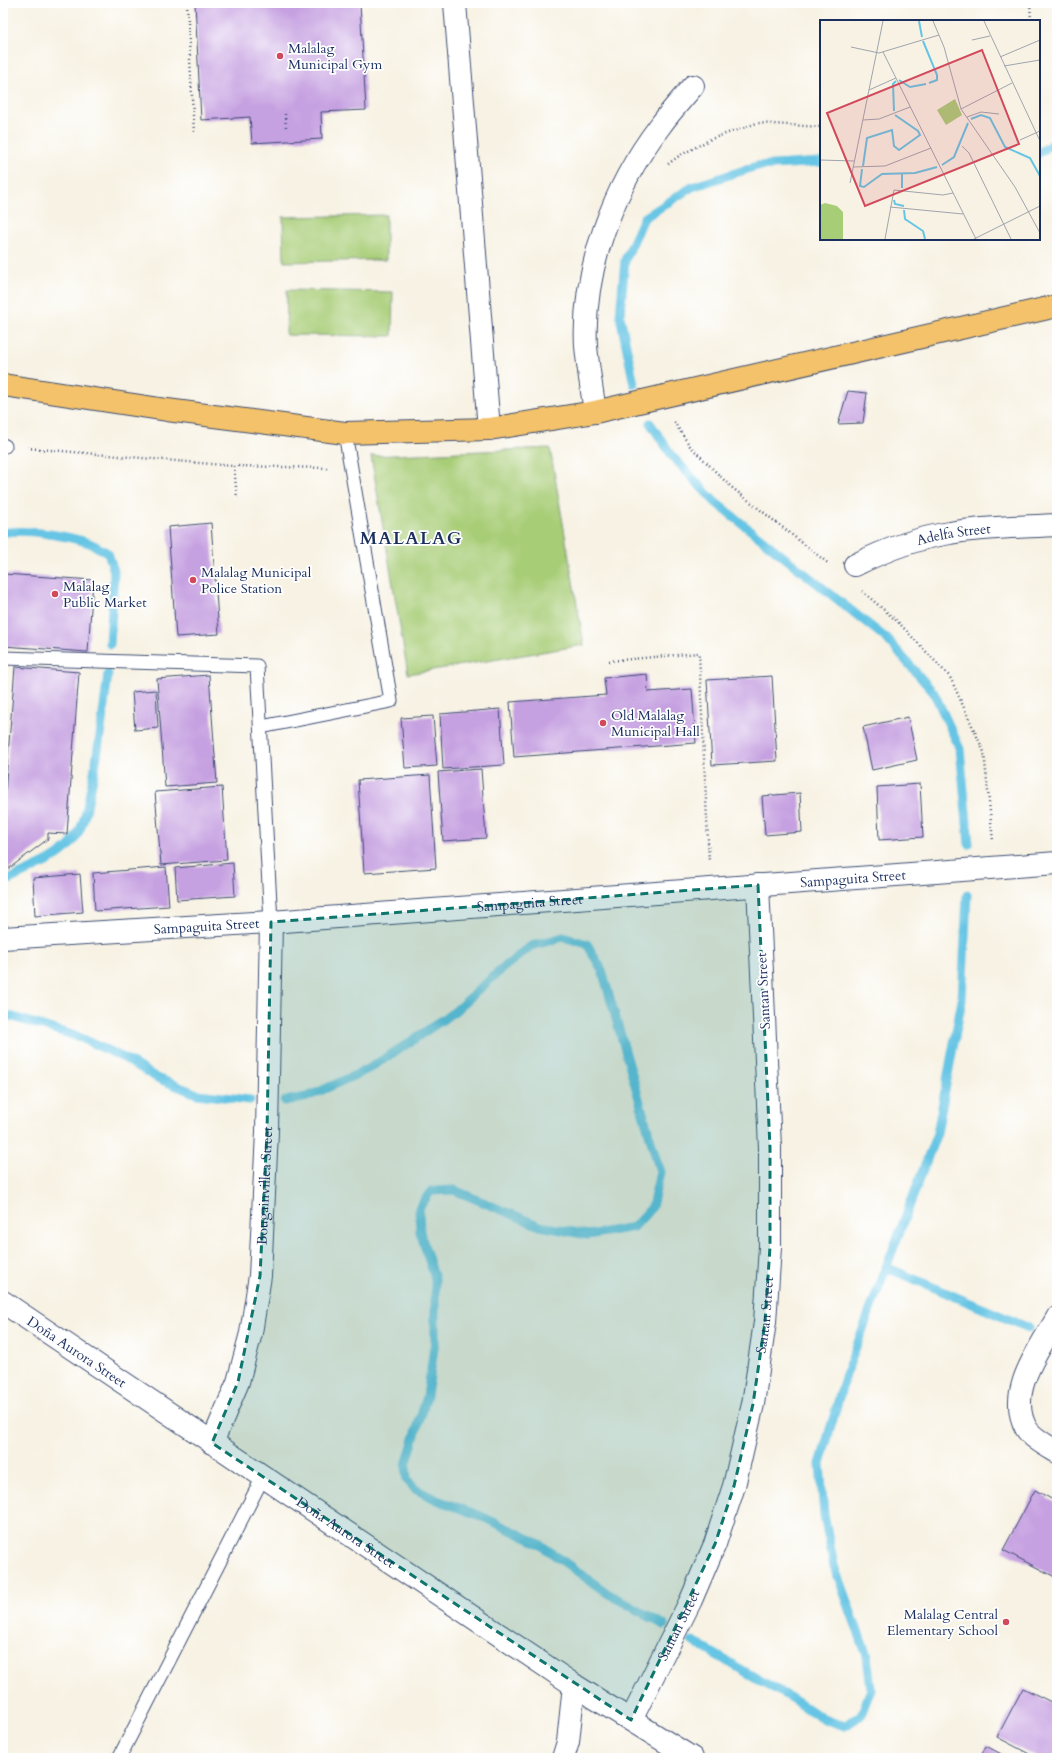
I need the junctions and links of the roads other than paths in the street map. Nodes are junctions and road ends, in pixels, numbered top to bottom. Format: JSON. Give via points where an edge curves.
{"nodes":[{"id":1,"x":455,"y":3,"type":"edge"},
{"id":2,"x":693,"y":86,"type":"dead end"},
{"id":3,"x":1057,"y":306,"type":"edge"},
{"id":4,"x":3,"y":384,"type":"edge"},
{"id":5,"x":595,"y":412,"type":"junction"},
{"id":6,"x":489,"y":429,"type":"junction"},
{"id":7,"x":345,"y":433,"type":"junction"},
{"id":8,"x":1057,"y":525,"type":"edge"},
{"id":9,"x":845,"y":566,"type":"road end"},
{"id":10,"x":3,"y":658,"type":"edge"},
{"id":11,"x":261,"y":727,"type":"junction"},
{"id":12,"x":1057,"y":863,"type":"edge"},
{"id":13,"x":758,"y":885,"type":"junction"},
{"id":14,"x":271,"y":922,"type":"junction"},
{"id":15,"x":3,"y":938,"type":"edge"},
{"id":16,"x":3,"y":1302,"type":"edge"},
{"id":17,"x":1057,"y":1318,"type":"edge"},
{"id":18,"x":212,"y":1443,"type":"junction"},
{"id":19,"x":1057,"y":1452,"type":"edge"},
{"id":20,"x":263,"y":1477,"type":"junction"},
{"id":21,"x":574,"y":1685,"type":"junction"},
{"id":22,"x":631,"y":1720,"type":"junction"},
{"id":23,"x":119,"y":1758,"type":"edge"},
{"id":24,"x":563,"y":1758,"type":"edge"},
{"id":25,"x":692,"y":1758,"type":"edge"}],
"edges":[{"from":1,"to":6,"type":"street"},
{"from":2,"to":5,"type":"street","via":[[659,126],[632,170],[612,210],[596,253],[588,299],[586,345]]},
{"from":3,"to":5,"type":"main road"},
{"from":4,"to":7,"type":"main road","via":[[167,410]]},
{"from":5,"to":6,"type":"main road"},
{"from":6,"to":7,"type":"main road"},
{"from":7,"to":11,"type":"lane","via":[[391,701]]},
{"from":8,"to":9,"type":"street","name":"Adelfa Street","via":[[951,532],[911,542]]},
{"from":10,"to":11,"type":"lane","via":[[257,666]]},
{"from":11,"to":14,"type":"lane"},
{"from":12,"to":13,"type":"street","name":"Sampaguita Street"},
{"from":13,"to":14,"type":"street","name":"Sampaguita Street"},
{"from":13,"to":22,"type":"street","name":"Santan Street","via":[[770,1148],[770,1247],[765,1322],[753,1404],[734,1486],[715,1544],[691,1600]]},
{"from":14,"to":15,"type":"street","name":"Sampaguita Street"},
{"from":14,"to":18,"type":"street","name":"Bougainvillea Street","via":[[267,1132],[260,1276],[251,1333],[238,1382]]},
{"from":16,"to":18,"type":"street","name":"Doña Aurora Street"},
{"from":17,"to":19,"type":"street","via":[[1026,1373],[1020,1393],[1020,1411],[1026,1429],[1041,1443]]},
{"from":18,"to":20,"type":"street","name":"Doña Aurora Street"},
{"from":20,"to":21,"type":"street","name":"Doña Aurora Street"},
{"from":20,"to":23,"type":"lane"},
{"from":21,"to":22,"type":"street","name":"Doña Aurora Street"},
{"from":21,"to":24,"type":"street","via":[[568,1742]]},
{"from":22,"to":25,"type":"street","name":"Doña Aurora Street"}]}
